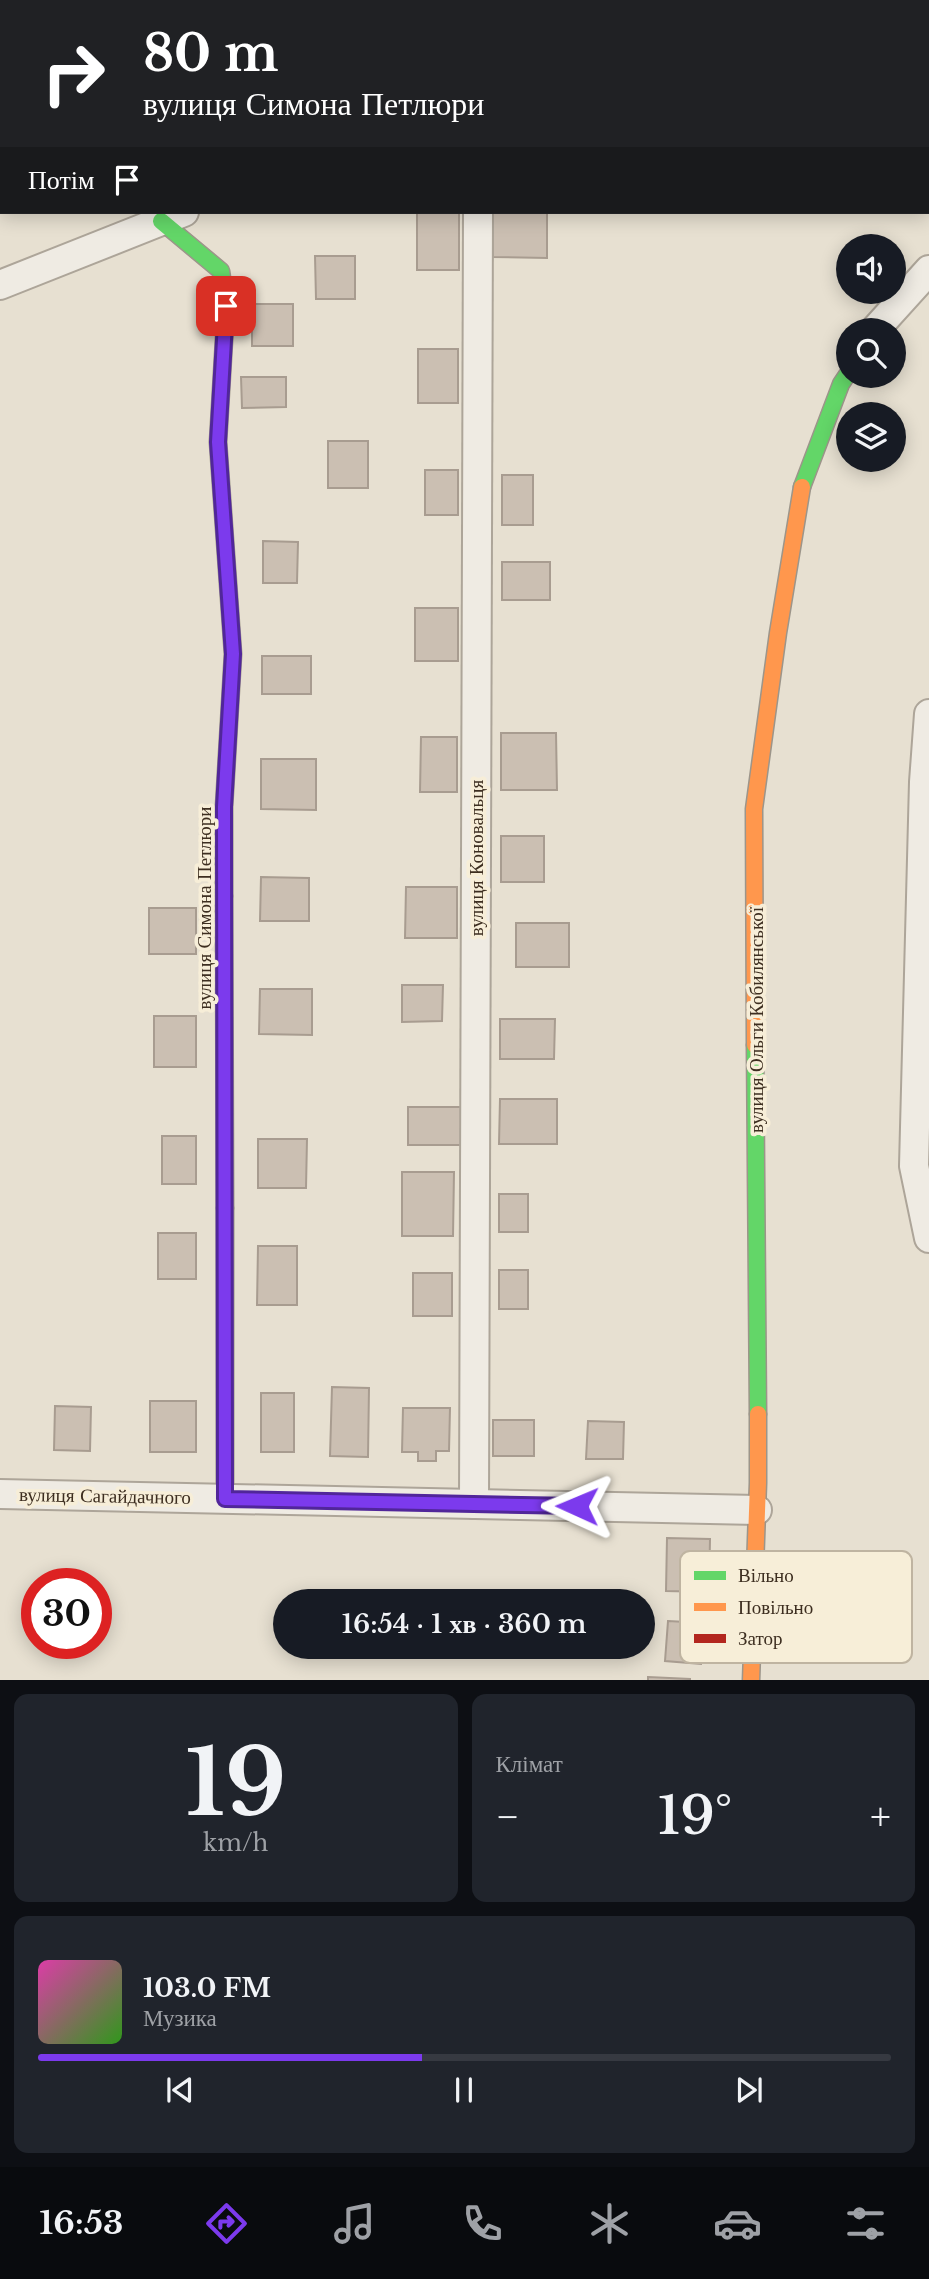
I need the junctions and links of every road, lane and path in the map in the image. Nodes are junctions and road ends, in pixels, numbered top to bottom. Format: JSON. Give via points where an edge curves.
{"nodes":[{"id":1,"x":478,"y":214,"type":"edge"},
{"id":2,"x":172,"y":216,"type":"edge"},
{"id":3,"x":929,"y":270,"type":"edge"},
{"id":4,"x":0,"y":285,"type":"edge"},
{"id":5,"x":886,"y":318,"type":"edge"},
{"id":6,"x":839,"y":388,"type":"edge"},
{"id":7,"x":929,"y":714,"type":"edge"},
{"id":8,"x":926,"y":782,"type":"edge"},
{"id":9,"x":929,"y":1238,"type":"edge"},
{"id":10,"x":0,"y":1494,"type":"edge"},
{"id":11,"x":225,"y":1499,"type":"junction"},
{"id":12,"x":474,"y":1504,"type":"junction"},
{"id":13,"x":757,"y":1510,"type":"junction"},
{"id":14,"x":756,"y":1551,"type":"edge"}],
"edges":[{"from":1,"to":12,"type":"street","name":"вулиця Коновальця"},
{"from":2,"to":4,"type":"street"},
{"from":2,"to":11,"type":"street","name":"вулиця Симона Петлюри","via":[[221,271],[226,306],[218,442],[233,654],[224,807]]},
{"from":3,"to":5,"type":"street"},
{"from":6,"to":13,"type":"street","name":"вулиця Ольги Кобилянської","via":[[803,480],[754,809]]},
{"from":7,"to":8,"type":"street"},
{"from":8,"to":9,"type":"street","via":[[914,1166]]},
{"from":10,"to":11,"type":"street","name":"вулиця Сагайдачного"},
{"from":11,"to":12,"type":"street","name":"вулиця Сагайдачного"},
{"from":12,"to":13,"type":"street","name":"вулиця Сагайдачного"},
{"from":13,"to":14,"type":"street","name":"вулиця Ольги Кобилянської"}]}
